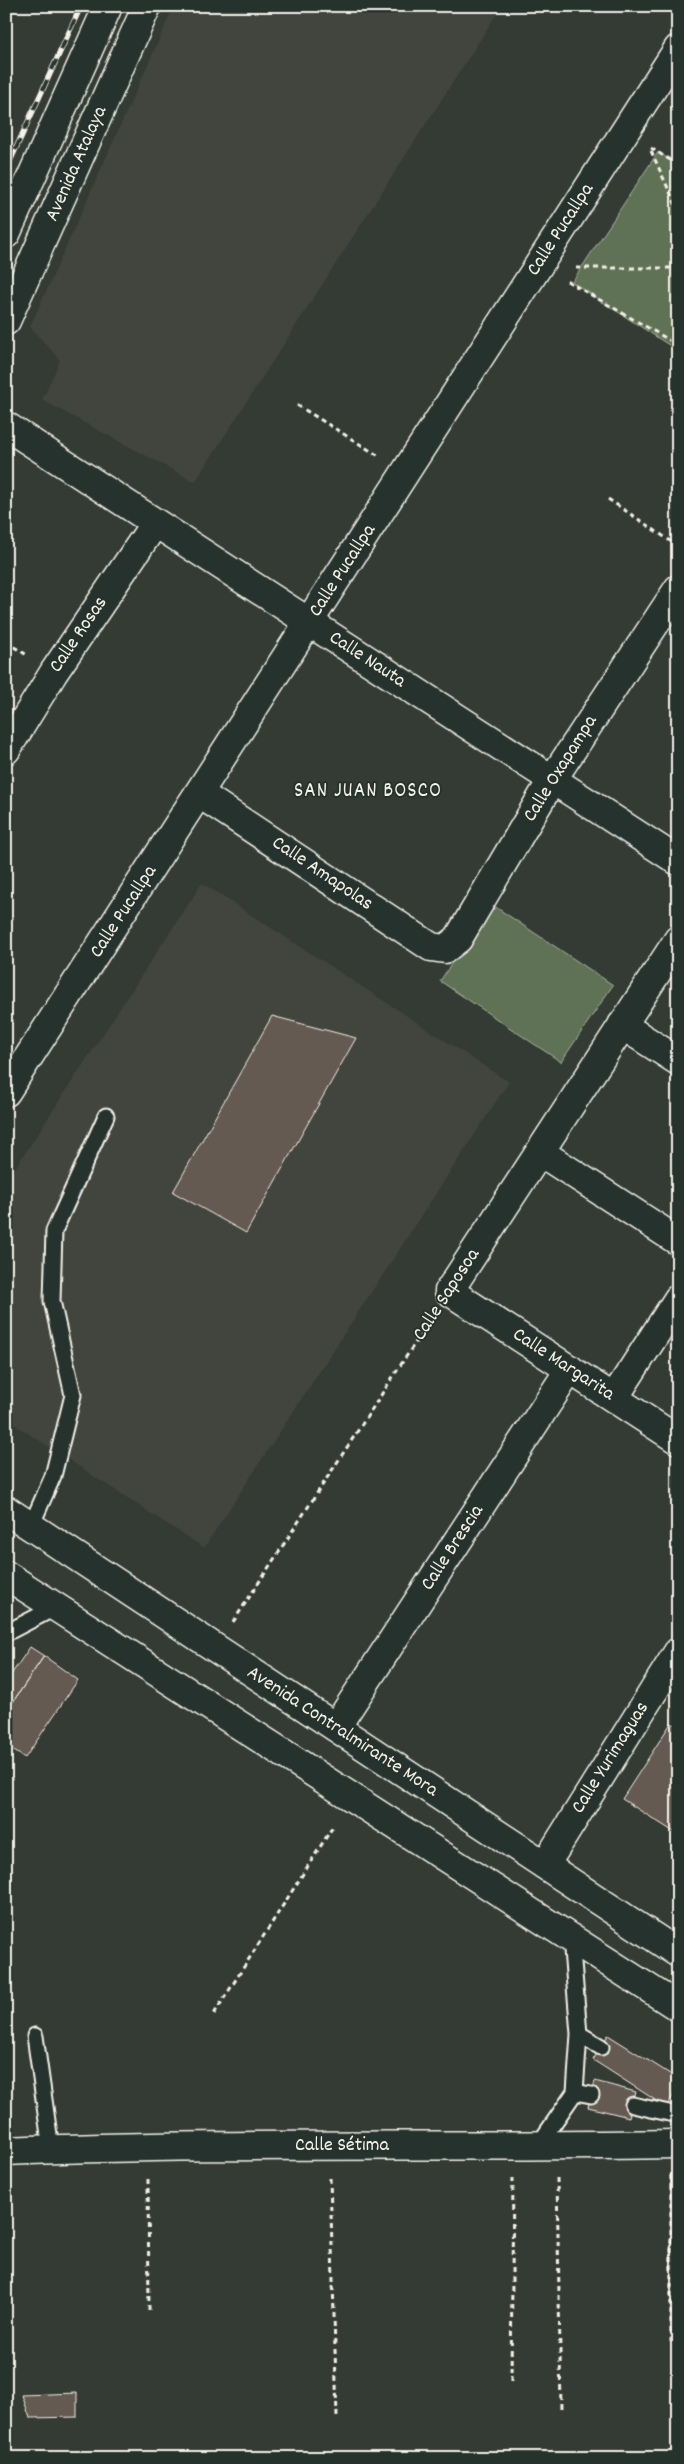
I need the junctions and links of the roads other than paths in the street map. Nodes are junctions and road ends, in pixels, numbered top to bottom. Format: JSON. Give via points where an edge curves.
{"nodes":[{"id":1,"x":108,"y":6,"type":"edge"},
{"id":2,"x":147,"y":6,"type":"edge"},
{"id":3,"x":678,"y":49,"type":"edge"},
{"id":4,"x":6,"y":234,"type":"edge"},
{"id":5,"x":6,"y":321,"type":"edge"},
{"id":6,"x":6,"y":426,"type":"edge"},
{"id":7,"x":155,"y":522,"type":"junction"},
{"id":8,"x":678,"y":589,"type":"edge"},
{"id":9,"x":310,"y":623,"type":"junction"},
{"id":10,"x":6,"y":750,"type":"edge"},
{"id":11,"x":552,"y":780,"type":"junction"},
{"id":12,"x":200,"y":794,"type":"junction"},
{"id":13,"x":678,"y":861,"type":"edge"},
{"id":14,"x":678,"y":940,"type":"edge"},
{"id":15,"x":445,"y":949,"type":"joint"},
{"id":16,"x":622,"y":1025,"type":"junction"},
{"id":17,"x":678,"y":1061,"type":"edge"},
{"id":18,"x":6,"y":1092,"type":"edge"},
{"id":19,"x":106,"y":1116,"type":"dead end"},
{"id":20,"x":540,"y":1152,"type":"junction"},
{"id":21,"x":678,"y":1241,"type":"edge"},
{"id":22,"x":448,"y":1291,"type":"joint"},
{"id":23,"x":678,"y":1300,"type":"edge"},
{"id":24,"x":570,"y":1370,"type":"junction"},
{"id":25,"x":614,"y":1398,"type":"junction"},
{"id":26,"x":678,"y":1440,"type":"edge"},
{"id":27,"x":6,"y":1510,"type":"edge"},
{"id":28,"x":31,"y":1526,"type":"junction"},
{"id":29,"x":6,"y":1575,"type":"edge"},
{"id":30,"x":56,"y":1607,"type":"junction"},
{"id":31,"x":6,"y":1633,"type":"edge"},
{"id":32,"x":678,"y":1652,"type":"edge"},
{"id":33,"x":336,"y":1727,"type":"junction"},
{"id":34,"x":544,"y":1865,"type":"junction"},
{"id":35,"x":571,"y":1938,"type":"junction"},
{"id":36,"x":678,"y":1953,"type":"edge"},
{"id":37,"x":678,"y":2007,"type":"edge"},
{"id":38,"x":579,"y":2034,"type":"junction"},
{"id":39,"x":36,"y":2036,"type":"dead end"},
{"id":40,"x":601,"y":2047,"type":"dead end"},
{"id":41,"x":575,"y":2092,"type":"junction"},
{"id":42,"x":591,"y":2095,"type":"dead end"},
{"id":43,"x":633,"y":2105,"type":"dead end"},
{"id":44,"x":678,"y":2115,"type":"edge"},
{"id":45,"x":674,"y":2144,"type":"edge"},
{"id":46,"x":536,"y":2146,"type":"junction"},
{"id":47,"x":51,"y":2149,"type":"junction"},
{"id":48,"x":6,"y":2151,"type":"edge"}],
"edges":[{"from":1,"to":4,"type":"street","name":"Avenida Atalaya"},
{"from":2,"to":5,"type":"street","name":"Avenida Atalaya"},
{"from":3,"to":9,"type":"street","name":"Calle Pucallpa"},
{"from":6,"to":7,"type":"street","name":"Calle Nauta"},
{"from":7,"to":9,"type":"street","name":"Calle Nauta"},
{"from":7,"to":10,"type":"street","name":"Calle Rosas"},
{"from":8,"to":11,"type":"street","name":"Calle Oxapampa"},
{"from":9,"to":11,"type":"street","name":"Calle Nauta"},
{"from":9,"to":12,"type":"street","name":"Calle Pucallpa"},
{"from":11,"to":13,"type":"street","name":"Calle Nauta"},
{"from":11,"to":15,"type":"street","name":"Calle Oxapampa","via":[[458,939]]},
{"from":12,"to":15,"type":"street","name":"Calle Amapolas","via":[[431,946]]},
{"from":12,"to":18,"type":"street","name":"Calle Pucallpa"},
{"from":14,"to":16,"type":"street","name":"Calle Saposoa"},
{"from":16,"to":17,"type":"street"},
{"from":16,"to":20,"type":"street","name":"Calle Saposoa"},
{"from":19,"to":28,"type":"lane","via":[[54,1231],[52,1301],[73,1395],[53,1476]]},
{"from":20,"to":21,"type":"street"},
{"from":20,"to":22,"type":"street","name":"Calle Saposoa"},
{"from":22,"to":24,"type":"street","name":"Calle Margarita"},
{"from":23,"to":25,"type":"street"},
{"from":24,"to":25,"type":"street","name":"Calle Margarita"},
{"from":24,"to":33,"type":"street","name":"Calle Brescia"},
{"from":25,"to":26,"type":"street","name":"Calle Margarita"},
{"from":27,"to":28,"type":"street","name":"Avenida Contralmirante Mora"},
{"from":28,"to":33,"type":"street","name":"Avenida Contralmirante Mora"},
{"from":29,"to":30,"type":"street"},
{"from":30,"to":31,"type":"lane"},
{"from":30,"to":35,"type":"street"},
{"from":32,"to":34,"type":"street","name":"Calle Yurimaguas"},
{"from":33,"to":34,"type":"street","name":"Avenida Contralmirante Mora"},
{"from":34,"to":36,"type":"street","name":"Avenida Contralmirante Mora"},
{"from":35,"to":37,"type":"street"},
{"from":35,"to":38,"type":"lane"},
{"from":38,"to":40,"type":"lane"},
{"from":38,"to":41,"type":"lane"},
{"from":39,"to":47,"type":"lane"},
{"from":41,"to":42,"type":"lane"},
{"from":41,"to":46,"type":"lane"},
{"from":43,"to":44,"type":"lane"},
{"from":45,"to":46,"type":"street","name":"Calle Sétima"},
{"from":46,"to":47,"type":"street","name":"Calle Sétima"},
{"from":47,"to":48,"type":"street","name":"Calle Sétima"}]}
